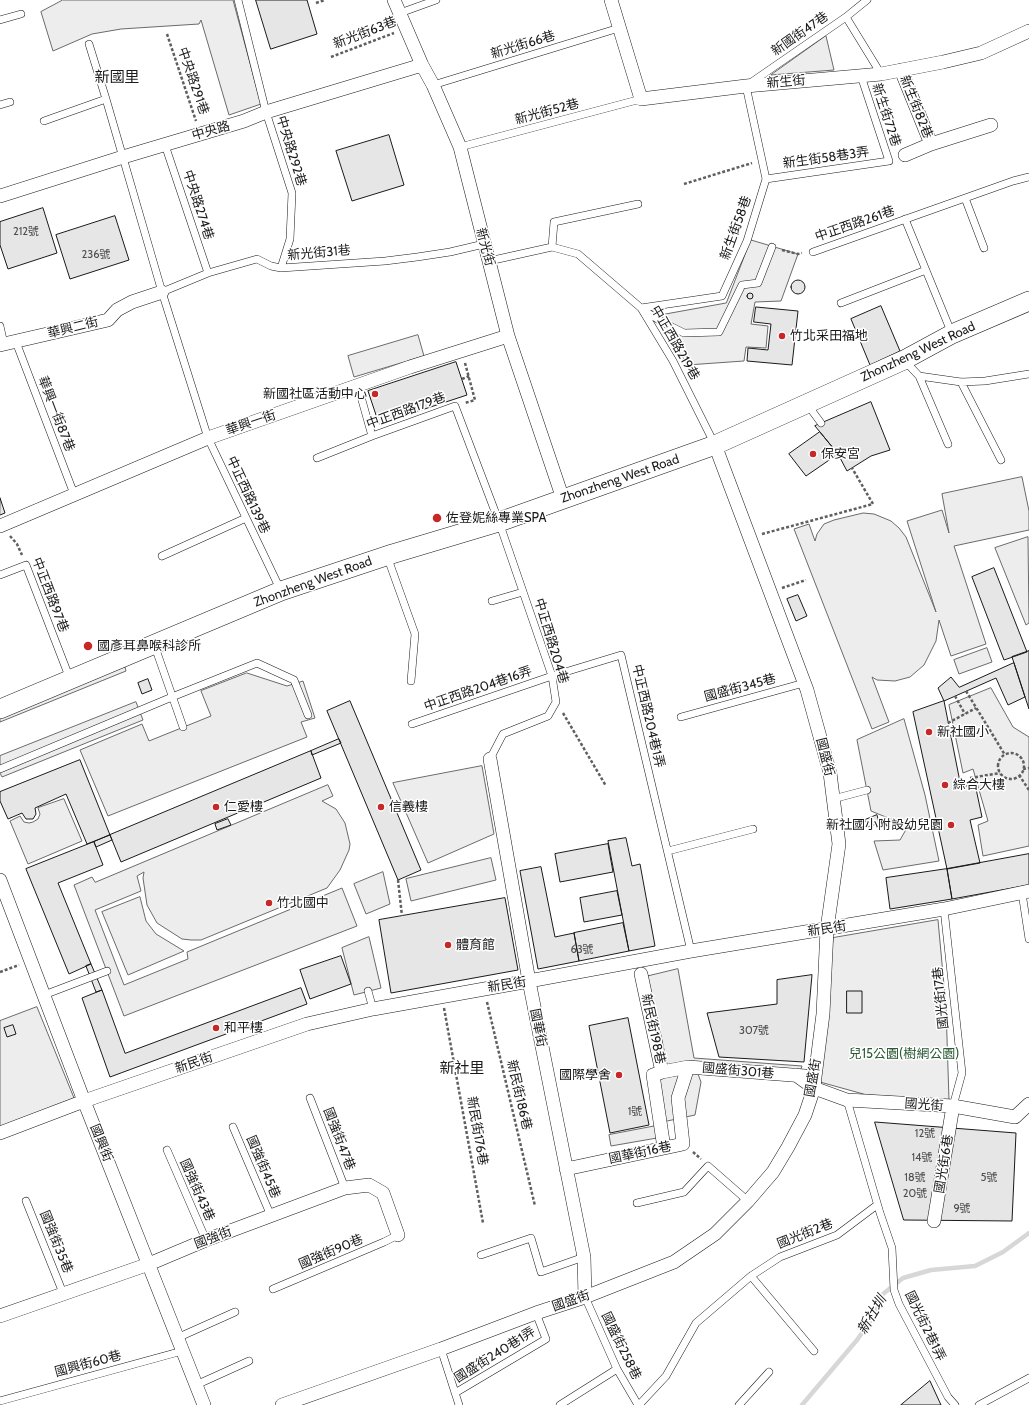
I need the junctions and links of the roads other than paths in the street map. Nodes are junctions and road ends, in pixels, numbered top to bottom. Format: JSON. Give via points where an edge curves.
{"nodes":[{"id":1,"x":238,"y":0,"type":"edge"},
{"id":2,"x":394,"y":0,"type":"edge"},
{"id":3,"x":436,"y":0,"type":"edge"},
{"id":4,"x":612,"y":0,"type":"edge"},
{"id":5,"x":867,"y":0,"type":"edge"},
{"id":6,"x":400,"y":13,"type":"junction"},
{"id":7,"x":21,"y":14,"type":"dead end"},
{"id":8,"x":846,"y":17,"type":"junction"},
{"id":9,"x":0,"y":20,"type":"edge"},
{"id":10,"x":619,"y":28,"type":"junction"},
{"id":11,"x":1029,"y":31,"type":"edge"},
{"id":12,"x":89,"y":44,"type":"dead end"},
{"id":13,"x":422,"y":66,"type":"junction"},
{"id":14,"x":901,"y":70,"type":"junction"},
{"id":15,"x":881,"y":74,"type":"junction"},
{"id":16,"x":861,"y":76,"type":"junction"},
{"id":17,"x":433,"y":85,"type":"junction"},
{"id":18,"x":746,"y":86,"type":"junction"},
{"id":19,"x":106,"y":99,"type":"junction"},
{"id":20,"x":641,"y":100,"type":"junction"},
{"id":21,"x":10,"y":102,"type":"dead end"},
{"id":22,"x":0,"y":105,"type":"edge"},
{"id":23,"x":266,"y":112,"type":"junction"},
{"id":24,"x":44,"y":120,"type":"dead end"},
{"id":25,"x":991,"y":125,"type":"dead end"},
{"id":26,"x":931,"y":144,"type":"junction"},
{"id":27,"x":165,"y":145,"type":"junction"},
{"id":28,"x":460,"y":147,"type":"junction"},
{"id":29,"x":905,"y":155,"type":"dead end"},
{"id":30,"x":123,"y":156,"type":"junction"},
{"id":31,"x":889,"y":161,"type":"joint"},
{"id":32,"x":1029,"y":177,"type":"edge"},
{"id":33,"x":766,"y":179,"type":"junction"},
{"id":34,"x":0,"y":196,"type":"edge"},
{"id":35,"x":964,"y":198,"type":"junction"},
{"id":36,"x":638,"y":204,"type":"dead end"},
{"id":37,"x":906,"y":219,"type":"junction"},
{"id":38,"x":484,"y":244,"type":"junction"},
{"id":39,"x":552,"y":247,"type":"junction"},
{"id":40,"x":772,"y":247,"type":"dead end"},
{"id":41,"x":984,"y":248,"type":"dead end"},
{"id":42,"x":813,"y":252,"type":"dead end"},
{"id":43,"x":489,"y":261,"type":"junction"},
{"id":44,"x":281,"y":268,"type":"junction"},
{"id":45,"x":926,"y":270,"type":"junction"},
{"id":46,"x":208,"y":273,"type":"junction"},
{"id":47,"x":162,"y":292,"type":"junction"},
{"id":48,"x":1029,"y":301,"type":"edge"},
{"id":49,"x":842,"y":303,"type":"dead end"},
{"id":50,"x":641,"y":308,"type":"junction"},
{"id":51,"x":0,"y":326,"type":"edge"},
{"id":52,"x":952,"y":334,"type":"junction"},
{"id":53,"x":508,"y":336,"type":"junction"},
{"id":54,"x":7,"y":344,"type":"edge"},
{"id":55,"x":904,"y":360,"type":"junction"},
{"id":56,"x":1029,"y":374,"type":"edge"},
{"id":57,"x":919,"y":376,"type":"junction"},
{"id":58,"x":961,"y":382,"type":"junction"},
{"id":59,"x":358,"y":386,"type":"junction"},
{"id":60,"x":806,"y":404,"type":"junction"},
{"id":61,"x":821,"y":423,"type":"dead end"},
{"id":62,"x":372,"y":436,"type":"junction"},
{"id":63,"x":208,"y":438,"type":"junction"},
{"id":64,"x":948,"y":444,"type":"dead end"},
{"id":65,"x":715,"y":445,"type":"junction"},
{"id":66,"x":318,"y":458,"type":"dead end"},
{"id":67,"x":1001,"y":460,"type":"dead end"},
{"id":68,"x":74,"y":494,"type":"junction"},
{"id":69,"x":563,"y":499,"type":"junction"},
{"id":70,"x":246,"y":518,"type":"junction"},
{"id":71,"x":499,"y":522,"type":"junction"},
{"id":72,"x":0,"y":526,"type":"edge"},
{"id":73,"x":162,"y":556,"type":"dead end"},
{"id":74,"x":387,"y":556,"type":"junction"},
{"id":75,"x":0,"y":575,"type":"edge"},
{"id":76,"x":281,"y":591,"type":"junction"},
{"id":77,"x":523,"y":592,"type":"junction"},
{"id":78,"x":492,"y":601,"type":"dead end"},
{"id":79,"x":154,"y":644,"type":"junction"},
{"id":80,"x":552,"y":676,"type":"junction"},
{"id":81,"x":70,"y":679,"type":"junction"},
{"id":82,"x":411,"y":681,"type":"dead end"},
{"id":83,"x":804,"y":683,"type":"junction"},
{"id":84,"x":172,"y":697,"type":"junction"},
{"id":85,"x":0,"y":709,"type":"edge"},
{"id":86,"x":308,"y":715,"type":"dead end"},
{"id":87,"x":681,"y":717,"type":"dead end"},
{"id":88,"x":412,"y":724,"type":"dead end"},
{"id":89,"x":183,"y":727,"type":"dead end"},
{"id":90,"x":490,"y":759,"type":"joint"},
{"id":91,"x":0,"y":769,"type":"edge"},
{"id":92,"x":867,"y":790,"type":"dead end"},
{"id":93,"x":833,"y":799,"type":"junction"},
{"id":94,"x":754,"y":829,"type":"dead end"},
{"id":95,"x":668,"y":851,"type":"junction"},
{"id":96,"x":0,"y":880,"type":"edge"},
{"id":97,"x":1025,"y":892,"type":"edge"},
{"id":98,"x":944,"y":909,"type":"junction"},
{"id":99,"x":827,"y":929,"type":"junction"},
{"id":100,"x":1029,"y":939,"type":"edge"},
{"id":101,"x":691,"y":951,"type":"junction"},
{"id":102,"x":107,"y":971,"type":"dead end"},
{"id":103,"x":642,"y":974,"type":"dead end"},
{"id":104,"x":529,"y":981,"type":"junction"},
{"id":105,"x":368,"y":991,"type":"dead end"},
{"id":106,"x":44,"y":995,"type":"junction"},
{"id":107,"x":373,"y":1009,"type":"junction"},
{"id":108,"x":688,"y":1067,"type":"junction"},
{"id":109,"x":662,"y":1072,"type":"junction"},
{"id":110,"x":796,"y":1075,"type":"joint"},
{"id":111,"x":814,"y":1082,"type":"junction"},
{"id":112,"x":310,"y":1098,"type":"dead end"},
{"id":113,"x":848,"y":1100,"type":"junction"},
{"id":114,"x":84,"y":1101,"type":"junction"},
{"id":115,"x":1029,"y":1104,"type":"edge"},
{"id":116,"x":953,"y":1106,"type":"junction"},
{"id":117,"x":233,"y":1127,"type":"dead end"},
{"id":118,"x":0,"y":1133,"type":"edge"},
{"id":119,"x":664,"y":1148,"type":"junction"},
{"id":120,"x":167,"y":1150,"type":"dead end"},
{"id":121,"x":566,"y":1169,"type":"junction"},
{"id":122,"x":345,"y":1188,"type":"junction"},
{"id":123,"x":26,"y":1201,"type":"dead end"},
{"id":124,"x":748,"y":1201,"type":"junction"},
{"id":125,"x":637,"y":1203,"type":"dead end"},
{"id":126,"x":878,"y":1205,"type":"junction"},
{"id":127,"x":271,"y":1216,"type":"junction"},
{"id":128,"x":934,"y":1221,"type":"dead end"},
{"id":129,"x":398,"y":1235,"type":"joint"},
{"id":130,"x":206,"y":1240,"type":"junction"},
{"id":131,"x":481,"y":1255,"type":"dead end"},
{"id":132,"x":584,"y":1257,"type":"junction"},
{"id":133,"x":149,"y":1264,"type":"junction"},
{"id":134,"x":751,"y":1276,"type":"junction"},
{"id":135,"x":273,"y":1289,"type":"dead end"},
{"id":136,"x":63,"y":1293,"type":"junction"},
{"id":137,"x":585,"y":1297,"type":"junction"},
{"id":138,"x":235,"y":1312,"type":"dead end"},
{"id":139,"x":536,"y":1313,"type":"junction"},
{"id":140,"x":0,"y":1316,"type":"edge"},
{"id":141,"x":177,"y":1338,"type":"junction"},
{"id":142,"x":441,"y":1349,"type":"junction"},
{"id":143,"x":182,"y":1351,"type":"junction"},
{"id":144,"x":814,"y":1351,"type":"dead end"},
{"id":145,"x":249,"y":1361,"type":"dead end"},
{"id":146,"x":617,"y":1369,"type":"junction"},
{"id":147,"x":769,"y":1372,"type":"dead end"},
{"id":148,"x":1029,"y":1378,"type":"edge"},
{"id":149,"x":196,"y":1385,"type":"junction"},
{"id":150,"x":455,"y":1393,"type":"junction"},
{"id":151,"x":0,"y":1401,"type":"edge"},
{"id":152,"x":204,"y":1405,"type":"edge"},
{"id":153,"x":282,"y":1405,"type":"edge"},
{"id":154,"x":459,"y":1405,"type":"edge"},
{"id":155,"x":560,"y":1405,"type":"edge"},
{"id":156,"x":638,"y":1405,"type":"edge"},
{"id":157,"x":739,"y":1405,"type":"edge"},
{"id":158,"x":955,"y":1405,"type":"edge"},
{"id":159,"x":979,"y":1405,"type":"edge"}],
"edges":[{"from":1,"to":23,"type":"lane","name":"中央路292巷"},
{"from":2,"to":6,"type":"street","name":"新光街"},
{"from":3,"to":6,"type":"lane"},
{"from":4,"to":10,"type":"street"},
{"from":5,"to":8,"type":"lane","name":"新國街47巷"},
{"from":6,"to":13,"type":"street","name":"新光街"},
{"from":7,"to":9,"type":"lane"},
{"from":8,"to":15,"type":"lane"},
{"from":8,"to":18,"type":"lane","name":"新國街47巷"},
{"from":10,"to":17,"type":"lane","name":"新光街66巷"},
{"from":10,"to":20,"type":"street"},
{"from":11,"to":14,"type":"street","name":"新生街","via":[[981,53]]},
{"from":12,"to":19,"type":"lane","name":"中正西路139巷"},
{"from":13,"to":17,"type":"street","name":"新光街"},
{"from":13,"to":23,"type":"street","name":"中央路"},
{"from":14,"to":15,"type":"street","name":"新生街"},
{"from":14,"to":26,"type":"street","name":"新生街82巷"},
{"from":15,"to":16,"type":"street","name":"新生街"},
{"from":16,"to":18,"type":"street","name":"新生街"},
{"from":16,"to":31,"type":"lane","name":"新生街72巷"},
{"from":17,"to":28,"type":"street","name":"新光街"},
{"from":18,"to":20,"type":"street","name":"新生街"},
{"from":18,"to":33,"type":"lane","name":"新生街58巷"},
{"from":19,"to":24,"type":"lane"},
{"from":19,"to":30,"type":"lane","name":"中正西路139巷"},
{"from":20,"to":28,"type":"lane","name":"新光街52巷"},
{"from":21,"to":22,"type":"lane"},
{"from":23,"to":27,"type":"street","name":"中央路"},
{"from":23,"to":44,"type":"lane","name":"中央路292巷","via":[[292,193],[290,239]]},
{"from":25,"to":26,"type":"street","name":"新生街82巷"},
{"from":26,"to":29,"type":"street","name":"新生街82巷"},
{"from":27,"to":30,"type":"street","name":"中央路"},
{"from":27,"to":46,"type":"lane","name":"中央路274巷"},
{"from":28,"to":38,"type":"street","name":"新光街"},
{"from":30,"to":34,"type":"street","name":"中央路"},
{"from":30,"to":47,"type":"lane","name":"中正西路139巷"},
{"from":31,"to":33,"type":"lane","name":"新生街58巷3弄"},
{"from":32,"to":35,"type":"lane","name":"中正西路261巷"},
{"from":33,"to":50,"type":"lane","name":"新生街58巷","via":[[747,240],[722,296]]},
{"from":35,"to":37,"type":"lane","name":"中正西路261巷"},
{"from":35,"to":41,"type":"lane"},
{"from":36,"to":39,"type":"lane","via":[[554,222]]},
{"from":37,"to":42,"type":"lane","name":"中正西路261巷"},
{"from":37,"to":45,"type":"lane","name":"中正西路261巷"},
{"from":38,"to":43,"type":"street","name":"新光街"},
{"from":38,"to":44,"type":"lane","name":"新光街31巷","via":[[411,258]]},
{"from":39,"to":43,"type":"lane"},
{"from":39,"to":50,"type":"lane","name":"中正西路219巷","via":[[578,254]]},
{"from":40,"to":50,"type":"lane","via":[[758,283],[742,285],[719,332],[684,333]]},
{"from":43,"to":53,"type":"street","name":"新光街"},
{"from":44,"to":46,"type":"lane","name":"新光街31巷","via":[[257,259]]},
{"from":45,"to":49,"type":"lane"},
{"from":45,"to":52,"type":"lane","name":"中正西路261巷"},
{"from":46,"to":47,"type":"lane","name":"新光街31巷"},
{"from":47,"to":54,"type":"street","name":"華興二街","via":[[132,302],[117,310],[108,320]]},
{"from":47,"to":63,"type":"lane","name":"中正西路139巷"},
{"from":48,"to":52,"type":"main road","name":"Zhonzheng West Road"},
{"from":50,"to":65,"type":"lane","name":"中正西路219巷","via":[[673,361]]},
{"from":51,"to":54,"type":"lane","name":"華興一街87巷"},
{"from":52,"to":55,"type":"main road","name":"Zhonzheng West Road"},
{"from":53,"to":59,"type":"street","name":"華興一街"},
{"from":53,"to":69,"type":"street","name":"新光街"},
{"from":54,"to":68,"type":"lane","name":"華興一街87巷"},
{"from":55,"to":57,"type":"lane"},
{"from":55,"to":60,"type":"main road","name":"Zhonzheng West Road"},
{"from":56,"to":58,"type":"lane"},
{"from":57,"to":58,"type":"lane"},
{"from":57,"to":64,"type":"lane"},
{"from":58,"to":67,"type":"lane"},
{"from":59,"to":62,"type":"lane"},
{"from":59,"to":63,"type":"street","name":"華興一街"},
{"from":60,"to":61,"type":"lane"},
{"from":60,"to":65,"type":"main road","name":"Zhonzheng West Road"},
{"from":62,"to":66,"type":"lane","name":"中正西路179巷"},
{"from":62,"to":71,"type":"lane","name":"中正西路179巷","via":[[455,406]]},
{"from":63,"to":68,"type":"street","name":"華興一街"},
{"from":63,"to":70,"type":"lane","name":"中正西路139巷"},
{"from":65,"to":69,"type":"main road","name":"Zhonzheng West Road"},
{"from":65,"to":83,"type":"street","name":"國盛街"},
{"from":68,"to":72,"type":"street","name":"華興一街"},
{"from":69,"to":71,"type":"main road","name":"Zhonzheng West Road"},
{"from":70,"to":73,"type":"lane"},
{"from":70,"to":76,"type":"lane","name":"中正西路139巷"},
{"from":71,"to":74,"type":"main road","name":"Zhonzheng West Road"},
{"from":71,"to":77,"type":"lane","name":"中正西路204巷"},
{"from":74,"to":76,"type":"main road","name":"Zhonzheng West Road"},
{"from":74,"to":82,"type":"lane","via":[[415,634]]},
{"from":75,"to":81,"type":"lane","name":"中正西路97巷","via":[[26,565]]},
{"from":76,"to":79,"type":"main road","name":"Zhonzheng West Road"},
{"from":77,"to":78,"type":"lane"},
{"from":77,"to":80,"type":"lane","name":"中正西路204巷"},
{"from":79,"to":81,"type":"main road","name":"Zhonzheng West Road"},
{"from":79,"to":84,"type":"lane"},
{"from":80,"to":88,"type":"lane","name":"中正西路204巷16弄"},
{"from":80,"to":90,"type":"lane","name":"中正西路204巷","via":[[556,702],[548,716],[503,734]]},
{"from":80,"to":95,"type":"lane","name":"中正西路204巷1弄","via":[[621,656]]},
{"from":81,"to":85,"type":"main road","name":"Zhonzheng West Road"},
{"from":83,"to":87,"type":"lane","name":"國盛街345巷"},
{"from":83,"to":93,"type":"street","name":"國盛街","via":[[830,773]]},
{"from":84,"to":86,"type":"lane","via":[[257,663],[294,680]]},
{"from":84,"to":89,"type":"lane"},
{"from":84,"to":91,"type":"lane"},
{"from":90,"to":104,"type":"street","name":"國華街"},
{"from":92,"to":93,"type":"lane"},
{"from":93,"to":99,"type":"street","name":"國盛街","via":[[839,844]]},
{"from":94,"to":95,"type":"lane"},
{"from":95,"to":101,"type":"lane","name":"中正西路204巷1弄"},
{"from":96,"to":106,"type":"street","name":"國興街"},
{"from":97,"to":98,"type":"street","name":"新民街"},
{"from":97,"to":100,"type":"lane"},
{"from":98,"to":99,"type":"street","name":"新民街","via":[[916,910]]},
{"from":98,"to":116,"type":"lane","name":"國光街17巷","via":[[962,1073]]},
{"from":99,"to":101,"type":"street","name":"新民街"},
{"from":99,"to":111,"type":"street","name":"國盛街","via":[[823,1014]]},
{"from":101,"to":104,"type":"street","name":"新民街"},
{"from":102,"to":106,"type":"lane"},
{"from":103,"to":109,"type":"street","name":"新民街198巷"},
{"from":104,"to":107,"type":"street","name":"新民街"},
{"from":104,"to":121,"type":"street","name":"國華街"},
{"from":105,"to":107,"type":"lane"},
{"from":106,"to":114,"type":"street","name":"國興街"},
{"from":107,"to":114,"type":"street","name":"新民街","via":[[307,1024]]},
{"from":108,"to":109,"type":"street","name":"國盛街301巷"},
{"from":108,"to":110,"type":"street","name":"國盛街301巷"},
{"from":108,"to":119,"type":"street","name":"國華街16巷","via":[[678,1098],[683,1144]]},
{"from":109,"to":119,"type":"street","name":"新民街198巷","via":[[653,1075]]},
{"from":110,"to":111,"type":"street","name":"國光街"},
{"from":111,"to":113,"type":"street","name":"國光街"},
{"from":111,"to":124,"type":"street","name":"國盛街","via":[[805,1115],[788,1148],[773,1172]]},
{"from":112,"to":122,"type":"lane","name":"國強街47巷"},
{"from":113,"to":116,"type":"street","name":"國光街"},
{"from":113,"to":126,"type":"lane"},
{"from":114,"to":118,"type":"street","name":"新民街"},
{"from":114,"to":133,"type":"street","name":"國興街"},
{"from":115,"to":116,"type":"street","name":"國光街","via":[[1015,1118]]},
{"from":116,"to":128,"type":"street","name":"國光街6巷"},
{"from":117,"to":127,"type":"lane","name":"國強街45巷"},
{"from":119,"to":121,"type":"street","name":"國華街16巷"},
{"from":120,"to":130,"type":"lane","name":"國強街43巷"},
{"from":121,"to":132,"type":"street","name":"國華街"},
{"from":122,"to":127,"type":"street","name":"國強街"},
{"from":122,"to":129,"type":"street","name":"國強街","via":[[369,1185],[383,1193]]},
{"from":123,"to":136,"type":"lane","name":"國強街35巷"},
{"from":124,"to":125,"type":"lane","via":[[708,1166],[684,1192]]},
{"from":124,"to":137,"type":"street","name":"國盛街","via":[[715,1234],[674,1262]]},
{"from":126,"to":134,"type":"lane","name":"國光街2巷","via":[[837,1236],[780,1257]]},
{"from":126,"to":158,"type":"lane","name":"國光街2巷1弄","via":[[892,1248],[894,1290],[904,1316],[948,1397]]},
{"from":127,"to":130,"type":"street","name":"國強街"},
{"from":129,"to":135,"type":"lane","name":"國強街90巷"},
{"from":130,"to":133,"type":"street","name":"國強街"},
{"from":131,"to":132,"type":"lane","via":[[531,1238],[541,1272]]},
{"from":132,"to":137,"type":"street","name":"國華街"},
{"from":133,"to":136,"type":"street","name":"國強街"},
{"from":133,"to":141,"type":"street","name":"國興街"},
{"from":134,"to":144,"type":"lane"},
{"from":134,"to":156,"type":"lane","name":"國光街2巷","via":[[696,1323],[666,1376]]},
{"from":136,"to":140,"type":"street","name":"國強街"},
{"from":137,"to":139,"type":"street","name":"國盛街"},
{"from":137,"to":146,"type":"lane","name":"國盛街258巷"},
{"from":138,"to":141,"type":"lane"},
{"from":139,"to":142,"type":"street","name":"國盛街"},
{"from":139,"to":150,"type":"lane","name":"國盛街240巷1弄","via":[[546,1339]]},
{"from":141,"to":143,"type":"street","name":"國興街"},
{"from":142,"to":150,"type":"lane"},
{"from":142,"to":153,"type":"street","name":"國盛街"},
{"from":143,"to":149,"type":"street","name":"國興街"},
{"from":143,"to":151,"type":"lane","name":"國興街60巷"},
{"from":145,"to":149,"type":"lane"},
{"from":146,"to":155,"type":"lane"},
{"from":146,"to":156,"type":"lane","name":"國盛街258巷"},
{"from":147,"to":157,"type":"lane"},
{"from":148,"to":159,"type":"lane"},
{"from":149,"to":152,"type":"street","name":"國興街"},
{"from":150,"to":154,"type":"lane"}]}
